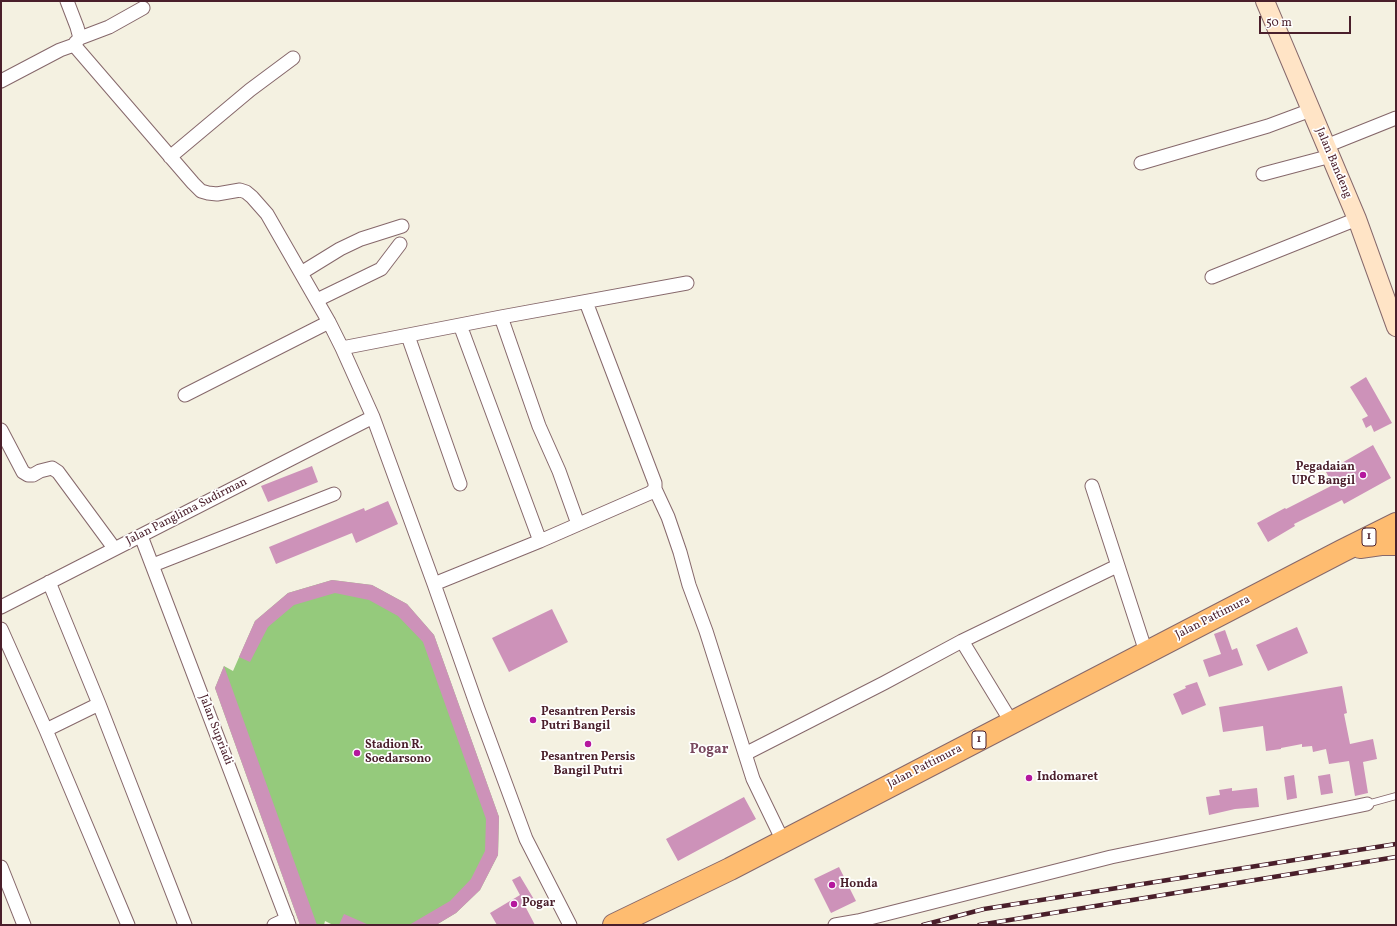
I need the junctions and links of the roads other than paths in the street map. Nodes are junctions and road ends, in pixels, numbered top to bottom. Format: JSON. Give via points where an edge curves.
{"nodes":[{"id":1,"x":68,"y":1,"type":"edge"},
{"id":2,"x":1265,"y":1,"type":"edge"},
{"id":3,"x":143,"y":8,"type":"dead end"},
{"id":4,"x":77,"y":41,"type":"junction"},
{"id":5,"x":293,"y":58,"type":"dead end"},
{"id":6,"x":1,"y":81,"type":"edge"},
{"id":7,"x":1311,"y":110,"type":"junction"},
{"id":8,"x":1396,"y":118,"type":"edge"},
{"id":9,"x":1329,"y":151,"type":"junction"},
{"id":10,"x":170,"y":157,"type":"junction"},
{"id":11,"x":1141,"y":163,"type":"dead end"},
{"id":12,"x":1263,"y":174,"type":"dead end"},
{"id":13,"x":1357,"y":219,"type":"junction"},
{"id":14,"x":402,"y":226,"type":"dead end"},
{"id":15,"x":400,"y":244,"type":"dead end"},
{"id":16,"x":301,"y":274,"type":"junction"},
{"id":17,"x":1212,"y":277,"type":"dead end"},
{"id":18,"x":687,"y":283,"type":"dead end"},
{"id":19,"x":316,"y":300,"type":"junction"},
{"id":20,"x":586,"y":302,"type":"junction"},
{"id":21,"x":501,"y":317,"type":"junction"},
{"id":22,"x":329,"y":322,"type":"junction"},
{"id":23,"x":460,"y":325,"type":"junction"},
{"id":24,"x":1396,"y":326,"type":"edge"},
{"id":25,"x":408,"y":336,"type":"junction"},
{"id":26,"x":342,"y":348,"type":"junction"},
{"id":27,"x":185,"y":395,"type":"dead end"},
{"id":28,"x":373,"y":417,"type":"junction"},
{"id":29,"x":1,"y":430,"type":"edge"},
{"id":30,"x":460,"y":484,"type":"dead end"},
{"id":31,"x":1092,"y":486,"type":"dead end"},
{"id":32,"x":655,"y":489,"type":"junction"},
{"id":33,"x":334,"y":494,"type":"dead end"},
{"id":34,"x":578,"y":524,"type":"junction"},
{"id":35,"x":1396,"y":524,"type":"edge"},
{"id":36,"x":141,"y":536,"type":"junction"},
{"id":37,"x":540,"y":542,"type":"junction"},
{"id":38,"x":1396,"y":544,"type":"edge"},
{"id":39,"x":114,"y":548,"type":"junction"},
{"id":40,"x":1342,"y":551,"type":"junction"},
{"id":41,"x":153,"y":565,"type":"junction"},
{"id":42,"x":1118,"y":566,"type":"junction"},
{"id":43,"x":50,"y":582,"type":"junction"},
{"id":44,"x":434,"y":584,"type":"junction"},
{"id":45,"x":1,"y":606,"type":"edge"},
{"id":46,"x":1,"y":628,"type":"edge"},
{"id":47,"x":962,"y":641,"type":"junction"},
{"id":48,"x":1146,"y":652,"type":"junction"},
{"id":49,"x":99,"y":704,"type":"junction"},
{"id":50,"x":1012,"y":723,"type":"junction"},
{"id":51,"x":46,"y":730,"type":"junction"},
{"id":52,"x":745,"y":754,"type":"junction"},
{"id":53,"x":1396,"y":796,"type":"edge"},
{"id":54,"x":1367,"y":804,"type":"joint"},
{"id":55,"x":783,"y":841,"type":"junction"},
{"id":56,"x":1,"y":867,"type":"edge"},
{"id":57,"x":288,"y":922,"type":"edge"},
{"id":58,"x":24,"y":925,"type":"edge"},
{"id":59,"x":128,"y":925,"type":"edge"},
{"id":60,"x":185,"y":925,"type":"edge"},
{"id":61,"x":274,"y":925,"type":"edge"},
{"id":62,"x":570,"y":925,"type":"edge"},
{"id":63,"x":614,"y":925,"type":"edge"},
{"id":64,"x":835,"y":925,"type":"edge"}],
"edges":[{"from":1,"to":4,"type":"street","via":[[78,27]]},
{"from":2,"to":7,"type":"street","name":"Jalan Bandeng"},
{"from":3,"to":4,"type":"street"},
{"from":4,"to":6,"type":"street"},
{"from":4,"to":10,"type":"street"},
{"from":5,"to":10,"type":"street","via":[[250,90]]},
{"from":7,"to":9,"type":"street","name":"Jalan Bandeng"},
{"from":7,"to":11,"type":"street","via":[[1268,126]]},
{"from":8,"to":9,"type":"street"},
{"from":9,"to":12,"type":"street"},
{"from":9,"to":13,"type":"street","name":"Jalan Bandeng"},
{"from":10,"to":16,"type":"street","via":[[201,191],[217,194],[240,190],[252,197],[267,214]]},
{"from":13,"to":17,"type":"street"},
{"from":13,"to":24,"type":"street","name":"Jalan Bandeng"},
{"from":14,"to":16,"type":"street","via":[[361,239]]},
{"from":15,"to":19,"type":"street","via":[[381,269]]},
{"from":16,"to":19,"type":"street"},
{"from":18,"to":20,"type":"street"},
{"from":19,"to":22,"type":"street"},
{"from":20,"to":21,"type":"street"},
{"from":20,"to":32,"type":"street","via":[[655,483]]},
{"from":21,"to":23,"type":"street"},
{"from":21,"to":34,"type":"street","via":[[539,426]]},
{"from":22,"to":26,"type":"street"},
{"from":22,"to":27,"type":"street"},
{"from":23,"to":25,"type":"street"},
{"from":23,"to":37,"type":"street"},
{"from":25,"to":26,"type":"street"},
{"from":25,"to":30,"type":"street"},
{"from":26,"to":28,"type":"street"},
{"from":28,"to":36,"type":"street","name":"Jalan Panglima Sudirman"},
{"from":28,"to":44,"type":"street"},
{"from":29,"to":39,"type":"street","via":[[23,472],[33,475],[52,468],[58,472]]},
{"from":31,"to":42,"type":"street"},
{"from":32,"to":34,"type":"street"},
{"from":32,"to":52,"type":"street","via":[[680,552]]},
{"from":33,"to":41,"type":"street"},
{"from":34,"to":37,"type":"street"},
{"from":35,"to":40,"type":"highway","number":"1"},
{"from":36,"to":39,"type":"street","name":"Jalan Panglima Sudirman"},
{"from":36,"to":41,"type":"street","name":"Jalan Supriadi"},
{"from":37,"to":44,"type":"street"},
{"from":38,"to":40,"type":"highway","number":"1","via":[[1370,545]]},
{"from":39,"to":43,"type":"street","name":"Jalan Panglima Sudirman"},
{"from":40,"to":48,"type":"highway","name":"Jalan Pattimura","number":"1"},
{"from":41,"to":57,"type":"street","name":"Jalan Supriadi"},
{"from":42,"to":47,"type":"street"},
{"from":42,"to":48,"type":"street"},
{"from":43,"to":45,"type":"street","name":"Jalan Panglima Sudirman"},
{"from":43,"to":49,"type":"street"},
{"from":44,"to":62,"type":"street","via":[[526,839]]},
{"from":46,"to":51,"type":"street"},
{"from":47,"to":50,"type":"street"},
{"from":47,"to":52,"type":"street"},
{"from":48,"to":50,"type":"highway","name":"Jalan Pattimura","number":"1"},
{"from":49,"to":51,"type":"street"},
{"from":49,"to":60,"type":"street"},
{"from":50,"to":55,"type":"highway","name":"Jalan Pattimura","number":"1"},
{"from":51,"to":59,"type":"street"},
{"from":52,"to":55,"type":"street","via":[[753,779]]},
{"from":53,"to":54,"type":"lane"},
{"from":54,"to":64,"type":"street","via":[[1111,857]]},
{"from":55,"to":63,"type":"highway","name":"Jalan Pattimura","number":"1"},
{"from":56,"to":58,"type":"street"},
{"from":57,"to":61,"type":"street"}]}
